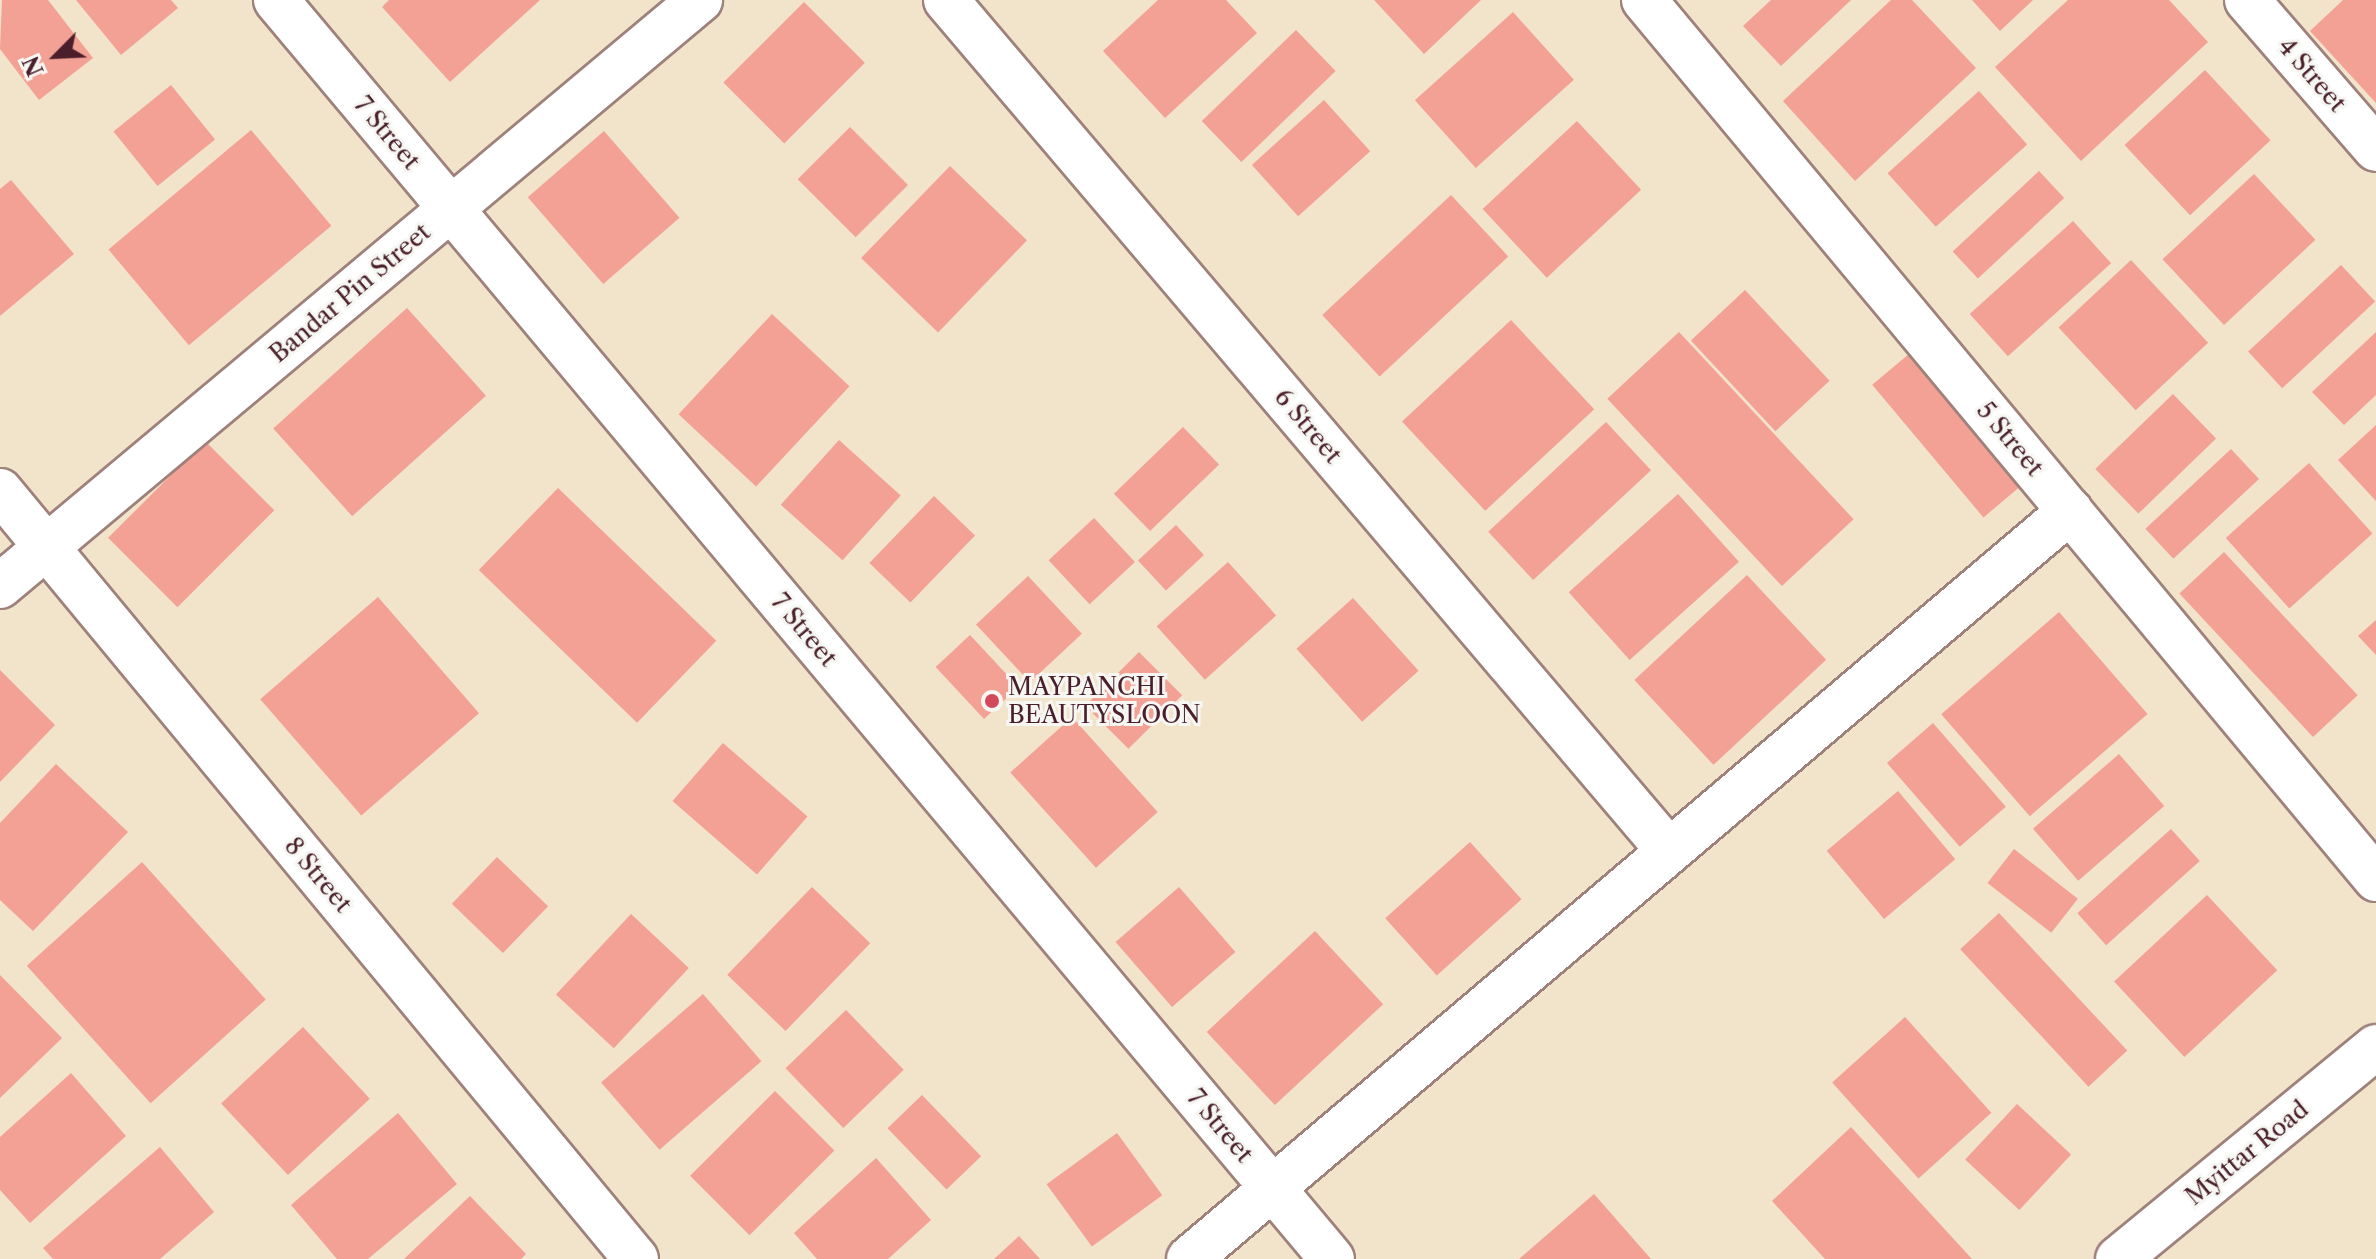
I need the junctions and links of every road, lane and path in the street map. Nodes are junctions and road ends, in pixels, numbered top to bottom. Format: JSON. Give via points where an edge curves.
{"nodes":[{"id":1,"x":276,"y":0,"type":"edge"},
{"id":2,"x":700,"y":0,"type":"edge"},
{"id":3,"x":946,"y":0,"type":"edge"},
{"id":4,"x":1644,"y":0,"type":"edge"},
{"id":5,"x":2247,"y":0,"type":"edge"},
{"id":6,"x":2376,"y":149,"type":"edge"},
{"id":7,"x":451,"y":209,"type":"junction"},
{"id":8,"x":0,"y":491,"type":"edge"},
{"id":9,"x":2070,"y":511,"type":"junction"},
{"id":10,"x":46,"y":547,"type":"junction"},
{"id":11,"x":0,"y":586,"type":"edge"},
{"id":12,"x":1669,"y":851,"type":"junction"},
{"id":13,"x":2376,"y":879,"type":"edge"},
{"id":14,"x":2376,"y":1047,"type":"edge"},
{"id":15,"x":1272,"y":1188,"type":"junction"},
{"id":16,"x":636,"y":1259,"type":"edge"},
{"id":17,"x":1189,"y":1259,"type":"edge"},
{"id":18,"x":1332,"y":1259,"type":"edge"},
{"id":19,"x":2118,"y":1259,"type":"edge"}],
"edges":[{"from":1,"to":7,"type":"street","name":"7 Street"},
{"from":2,"to":7,"type":"street","name":"Bandar Pin Street"},
{"from":3,"to":12,"type":"street","name":"6 Street"},
{"from":4,"to":9,"type":"street","name":"5 Street"},
{"from":5,"to":6,"type":"street","name":"4 Street"},
{"from":7,"to":10,"type":"street","name":"Bandar Pin Street"},
{"from":7,"to":15,"type":"street","name":"7 Street"},
{"from":8,"to":10,"type":"street","name":"8 Street"},
{"from":9,"to":12,"type":"street"},
{"from":9,"to":13,"type":"street","name":"5 Street"},
{"from":10,"to":11,"type":"street","name":"Bandar Pin Street"},
{"from":10,"to":16,"type":"street","name":"8 Street"},
{"from":12,"to":15,"type":"street"},
{"from":14,"to":19,"type":"street","name":"Myittar Road"},
{"from":15,"to":17,"type":"street"},
{"from":15,"to":18,"type":"street","name":"7 Street"}]}
